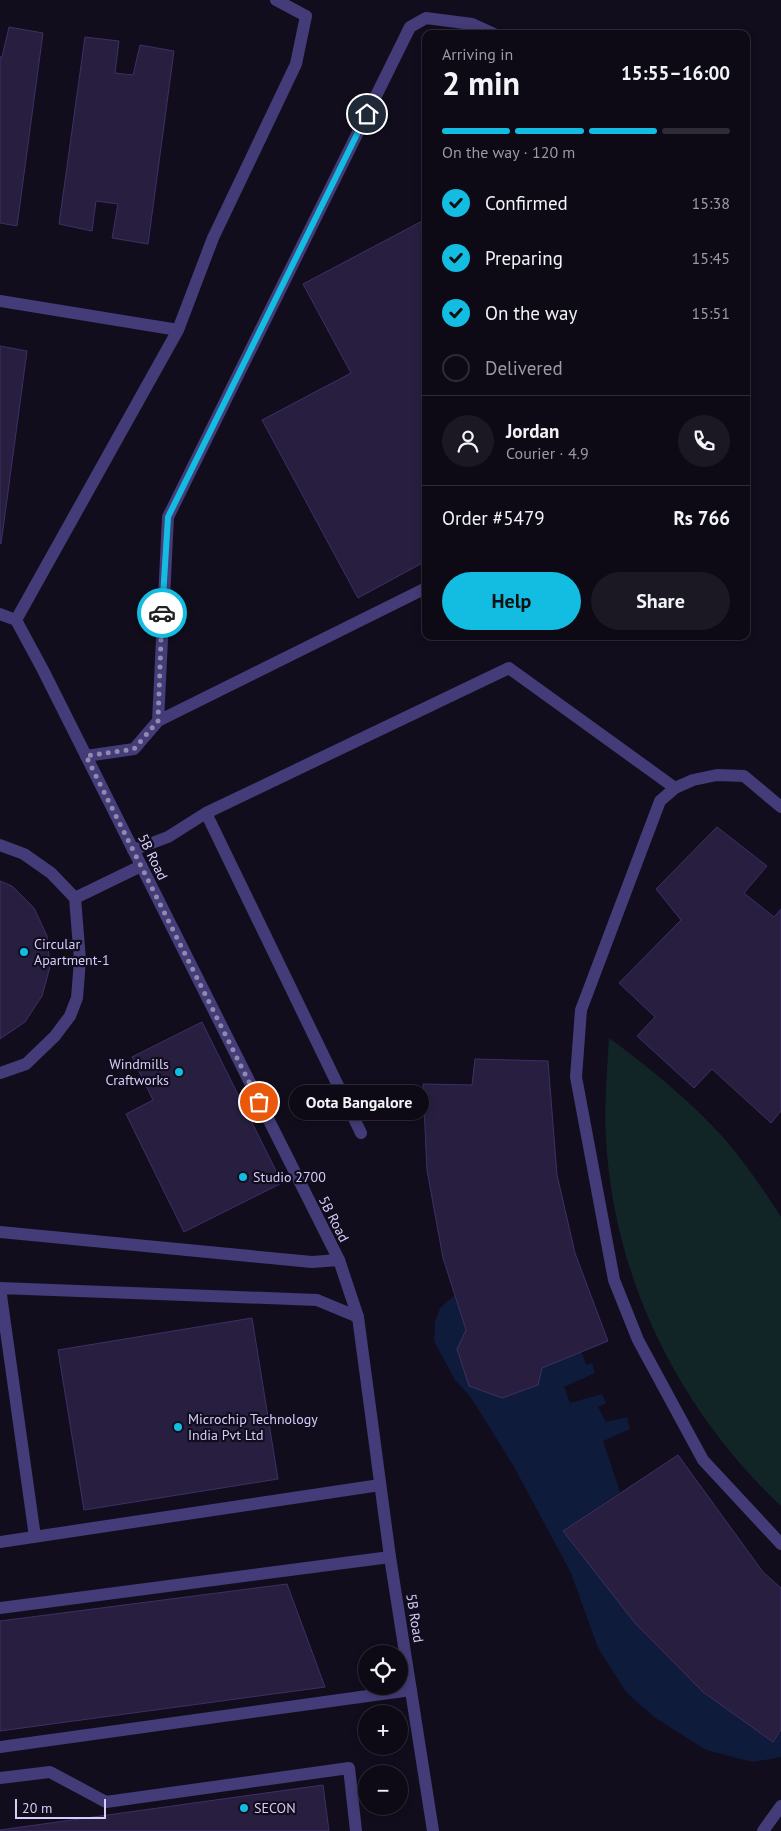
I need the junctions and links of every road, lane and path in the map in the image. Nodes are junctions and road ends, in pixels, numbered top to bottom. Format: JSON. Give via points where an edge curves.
{"nodes":[{"id":1,"x":276,"y":0,"type":"edge"},
{"id":2,"x":485,"y":30,"type":"edge"},
{"id":3,"x":0,"y":301,"type":"edge"},
{"id":4,"x":178,"y":330,"type":"junction"},
{"id":5,"x":422,"y":590,"type":"edge"},
{"id":6,"x":0,"y":614,"type":"edge"},
{"id":7,"x":16,"y":620,"type":"junction"},
{"id":8,"x":158,"y":721,"type":"junction"},
{"id":9,"x":86,"y":756,"type":"junction"},
{"id":10,"x":675,"y":788,"type":"junction"},
{"id":11,"x":781,"y":807,"type":"edge"},
{"id":12,"x":206,"y":813,"type":"junction"},
{"id":13,"x":0,"y":846,"type":"edge"},
{"id":14,"x":134,"y":850,"type":"junction"},
{"id":15,"x":141,"y":866,"type":"junction"},
{"id":16,"x":75,"y":898,"type":"junction"},
{"id":17,"x":0,"y":1073,"type":"edge"},
{"id":18,"x":361,"y":1133,"type":"dead end"},
{"id":19,"x":0,"y":1232,"type":"edge"},
{"id":20,"x":339,"y":1260,"type":"junction"},
{"id":21,"x":0,"y":1288,"type":"edge"},
{"id":22,"x":358,"y":1317,"type":"junction"},
{"id":23,"x":380,"y":1484,"type":"junction"},
{"id":24,"x":35,"y":1537,"type":"junction"},
{"id":25,"x":0,"y":1542,"type":"edge"},
{"id":26,"x":781,"y":1544,"type":"edge"},
{"id":27,"x":390,"y":1557,"type":"junction"},
{"id":28,"x":0,"y":1608,"type":"edge"},
{"id":29,"x":411,"y":1690,"type":"junction"},
{"id":30,"x":0,"y":1747,"type":"edge"},
{"id":31,"x":0,"y":1778,"type":"edge"},
{"id":32,"x":781,"y":1806,"type":"edge"},
{"id":33,"x":356,"y":1831,"type":"edge"},
{"id":34,"x":433,"y":1831,"type":"edge"},
{"id":35,"x":763,"y":1831,"type":"edge"}],
"edges":[{"from":1,"to":4,"type":"street","via":[[306,16],[296,64],[213,238]]},
{"from":2,"to":8,"type":"street","via":[[472,24],[426,18],[410,27],[168,517]]},
{"from":3,"to":4,"type":"street"},
{"from":4,"to":7,"type":"street"},
{"from":5,"to":8,"type":"street"},
{"from":6,"to":7,"type":"street"},
{"from":7,"to":9,"type":"street","name":"5B Road"},
{"from":8,"to":9,"type":"street","via":[[134,749]]},
{"from":9,"to":14,"type":"street","name":"5B Road"},
{"from":10,"to":11,"type":"street","via":[[717,775],[744,776]]},
{"from":10,"to":12,"type":"street","via":[[509,668]]},
{"from":10,"to":26,"type":"street","via":[[660,801],[581,1010],[576,1077],[614,1280],[638,1340],[703,1460]]},
{"from":12,"to":14,"type":"street","via":[[168,837]]},
{"from":12,"to":18,"type":"street"},
{"from":13,"to":16,"type":"street","via":[[31,859],[51,873]]},
{"from":14,"to":15,"type":"street","name":"5B Road"},
{"from":15,"to":16,"type":"street"},
{"from":15,"to":20,"type":"street","name":"5B Road"},
{"from":16,"to":17,"type":"street","via":[[80,960],[77,998],[70,1016],[56,1036],[26,1064]]},
{"from":19,"to":20,"type":"street","via":[[312,1262]]},
{"from":20,"to":22,"type":"street","name":"5B Road"},
{"from":21,"to":22,"type":"street","via":[[317,1300]]},
{"from":21,"to":24,"type":"street"},
{"from":22,"to":23,"type":"street","name":"5B Road"},
{"from":23,"to":24,"type":"street"},
{"from":23,"to":27,"type":"street","name":"5B Road"},
{"from":24,"to":25,"type":"street"},
{"from":27,"to":28,"type":"street"},
{"from":27,"to":29,"type":"street","name":"5B Road"},
{"from":29,"to":30,"type":"street"},
{"from":29,"to":34,"type":"street","name":"5B Road"},
{"from":31,"to":33,"type":"street","via":[[50,1772],[106,1802],[349,1768]]},
{"from":32,"to":35,"type":"street"}]}
